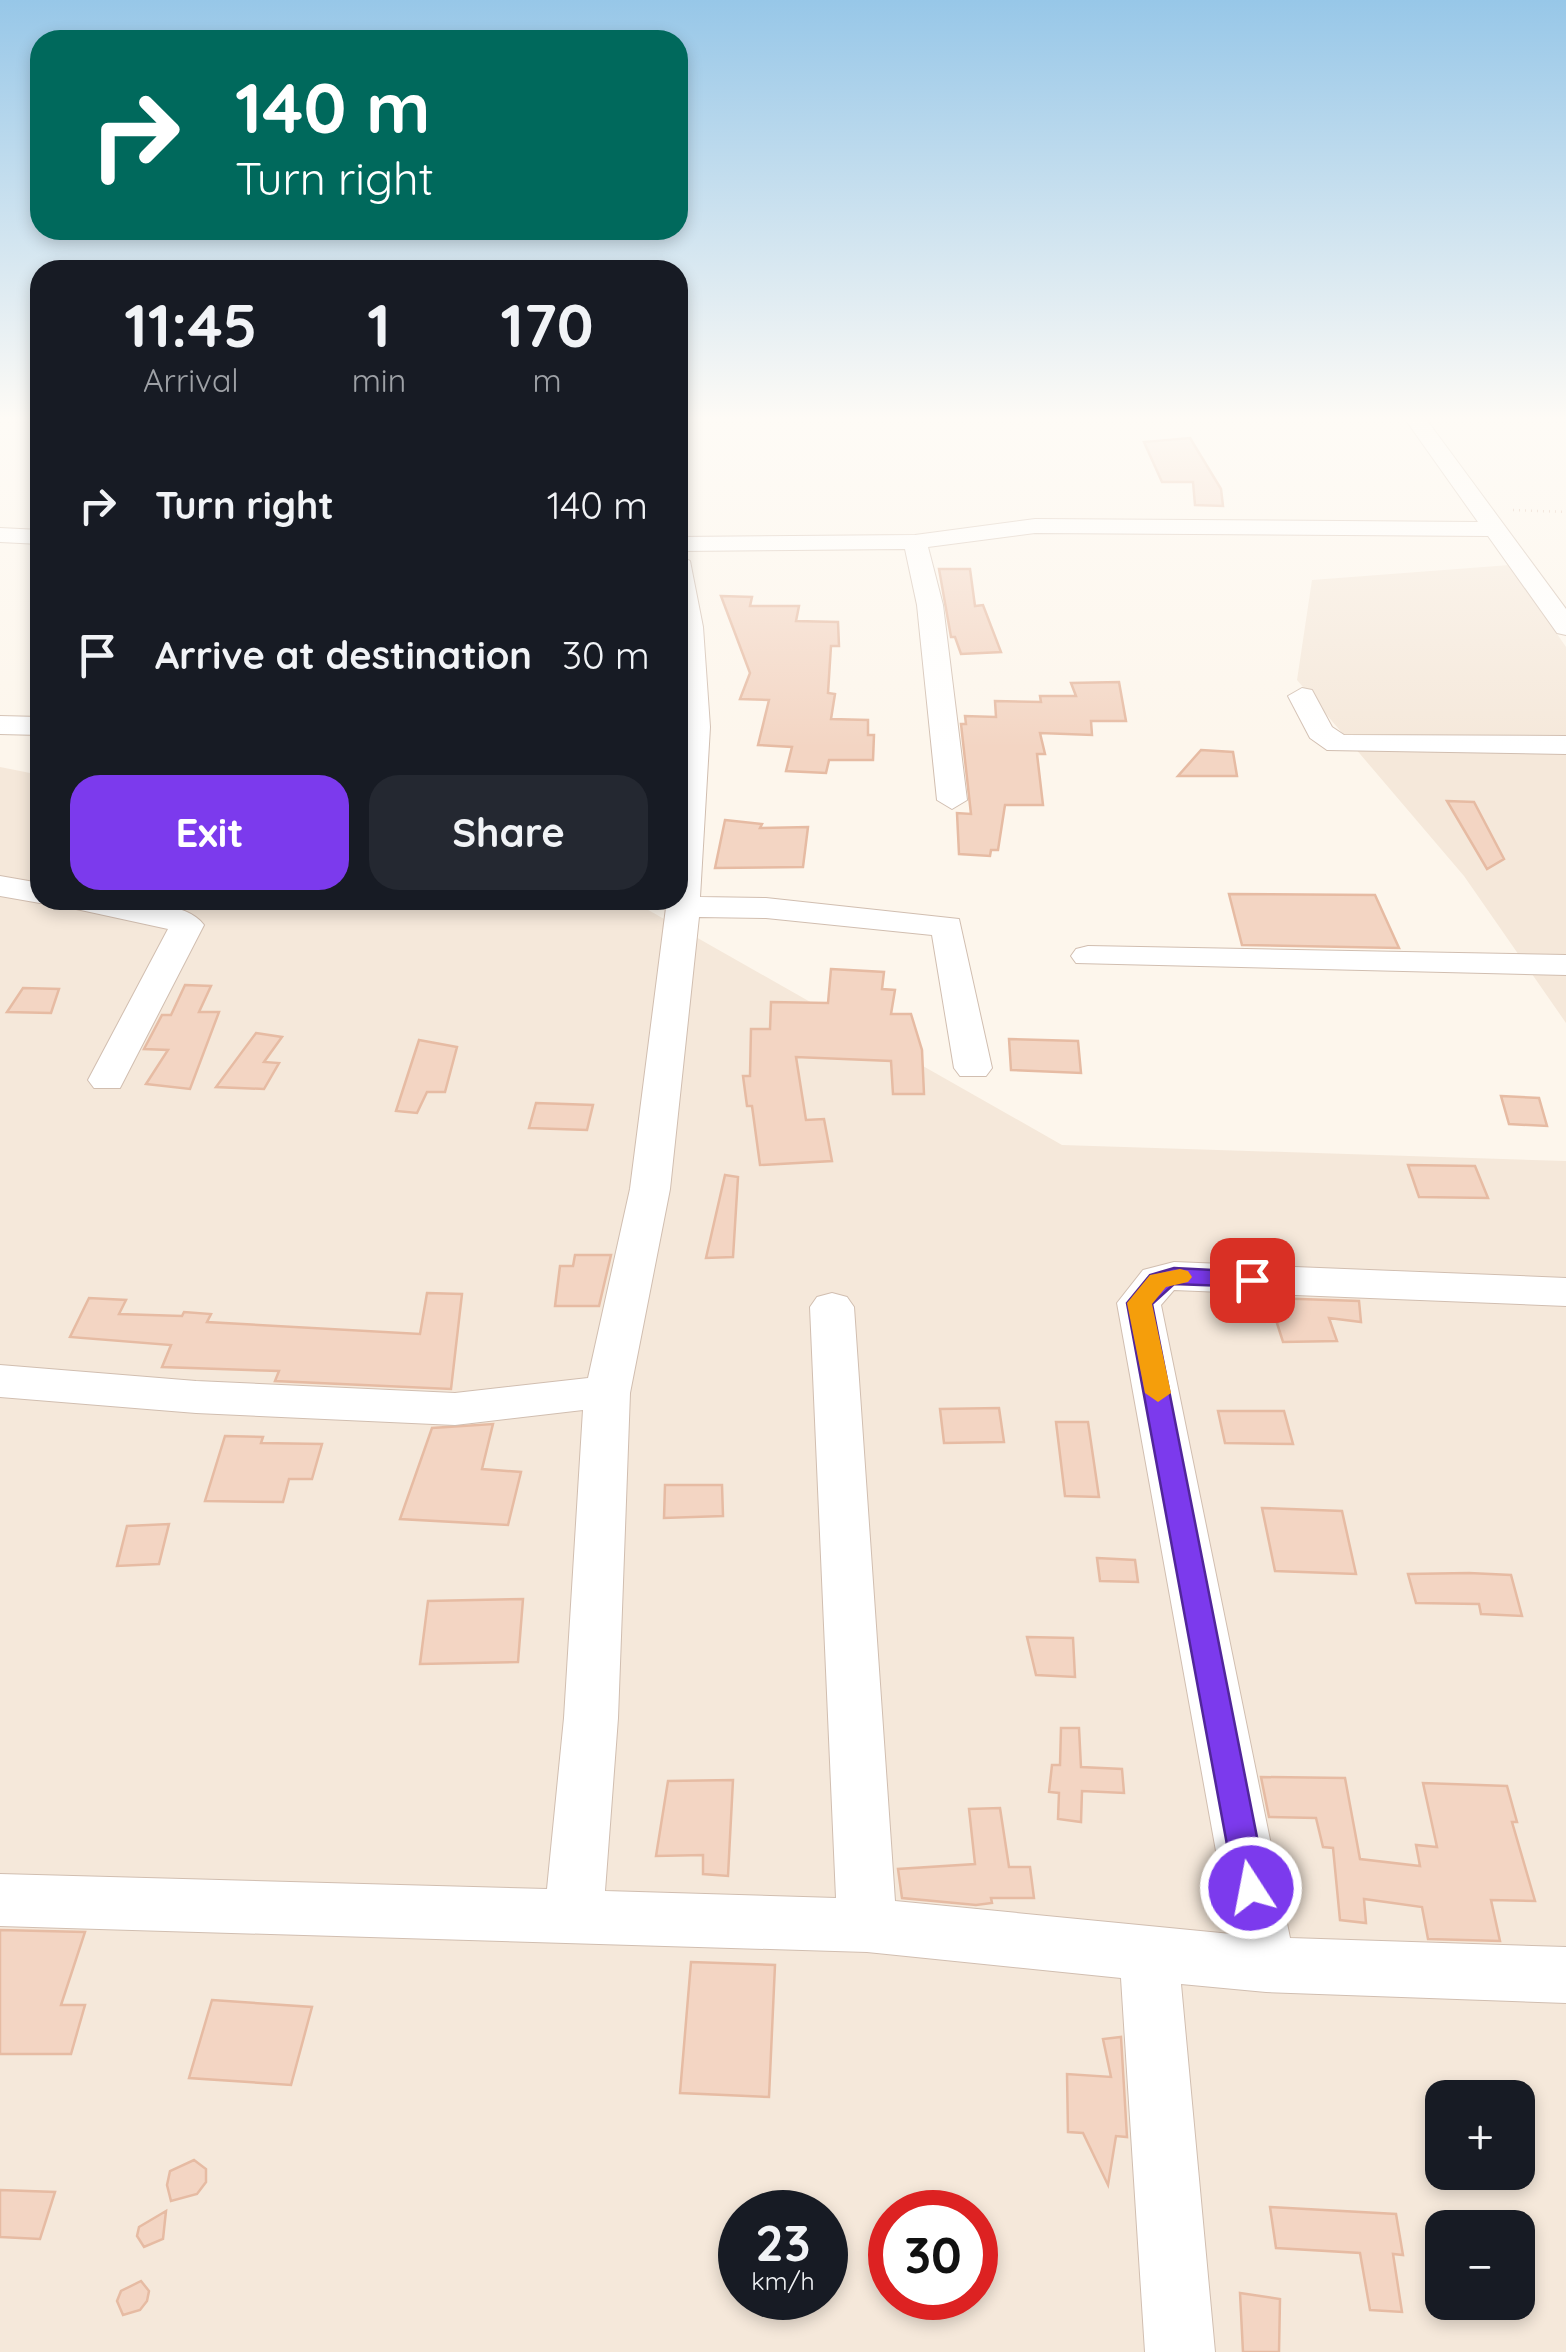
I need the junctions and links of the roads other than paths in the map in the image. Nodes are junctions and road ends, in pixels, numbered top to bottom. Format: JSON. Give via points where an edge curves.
{"nodes":[{"id":1,"x":1014,"y":529,"type":"edge"},
{"id":2,"x":1458,"y":529,"type":"edge"},
{"id":3,"x":1495,"y":529,"type":"joint"},
{"id":4,"x":0,"y":535,"type":"edge"},
{"id":5,"x":30,"y":536,"type":"edge"},
{"id":6,"x":915,"y":542,"type":"junction"},
{"id":7,"x":688,"y":544,"type":"edge"},
{"id":8,"x":1566,"y":627,"type":"edge"},
{"id":9,"x":688,"y":679,"type":"edge"},
{"id":10,"x":1302,"y":696,"type":"dead end"},
{"id":11,"x":0,"y":725,"type":"edge"},
{"id":12,"x":30,"y":726,"type":"edge"},
{"id":13,"x":1566,"y":745,"type":"edge"},
{"id":14,"x":952,"y":800,"type":"dead end"},
{"id":15,"x":688,"y":838,"type":"edge"},
{"id":16,"x":0,"y":886,"type":"edge"},
{"id":17,"x":30,"y":891,"type":"edge"},
{"id":18,"x":688,"y":907,"type":"edge"},
{"id":19,"x":130,"y":910,"type":"edge"},
{"id":20,"x":683,"y":910,"type":"edge"},
{"id":21,"x":1088,"y":956,"type":"dead end"},
{"id":22,"x":1566,"y":965,"type":"edge"},
{"id":23,"x":973,"y":1068,"type":"dead end"},
{"id":24,"x":108,"y":1080,"type":"dead end"},
{"id":25,"x":1566,"y":1292,"type":"edge"},
{"id":26,"x":832,"y":1307,"type":"dead end"},
{"id":27,"x":0,"y":1381,"type":"edge"},
{"id":28,"x":607,"y":1393,"type":"junction"},
{"id":29,"x":0,"y":1900,"type":"edge"},
{"id":30,"x":574,"y":1917,"type":"junction"},
{"id":31,"x":867,"y":1925,"type":"junction"},
{"id":32,"x":1149,"y":1953,"type":"junction"},
{"id":33,"x":1266,"y":1964,"type":"junction"},
{"id":34,"x":1566,"y":1975,"type":"edge"},
{"id":35,"x":1180,"y":2352,"type":"edge"}],
"edges":[{"from":1,"to":6,"type":"street"},
{"from":2,"to":3,"type":"street"},
{"from":3,"to":8,"type":"street"},
{"from":4,"to":5,"type":"street"},
{"from":6,"to":7,"type":"street"},
{"from":6,"to":14,"type":"street","via":[[930,605]]},
{"from":9,"to":15,"type":"street","via":[[696,727]]},
{"from":10,"to":13,"type":"street","via":[[1320,732],[1337,744]]},
{"from":11,"to":12,"type":"street"},
{"from":16,"to":17,"type":"street"},
{"from":18,"to":23,"type":"street","via":[[947,926]]},
{"from":19,"to":24,"type":"street","via":[[187,925]]},
{"from":20,"to":28,"type":"street","via":[[650,1190]]},
{"from":21,"to":22,"type":"street"},
{"from":25,"to":33,"type":"street","via":[[1174,1276],[1158,1280],[1140,1303]]},
{"from":26,"to":31,"type":"street"},
{"from":27,"to":28,"type":"street","via":[[454,1409],[546,1394]]},
{"from":28,"to":30,"type":"street"},
{"from":29,"to":30,"type":"street"},
{"from":30,"to":31,"type":"street"},
{"from":31,"to":32,"type":"street"},
{"from":32,"to":33,"type":"street"},
{"from":32,"to":35,"type":"street"},
{"from":33,"to":34,"type":"street"}]}
